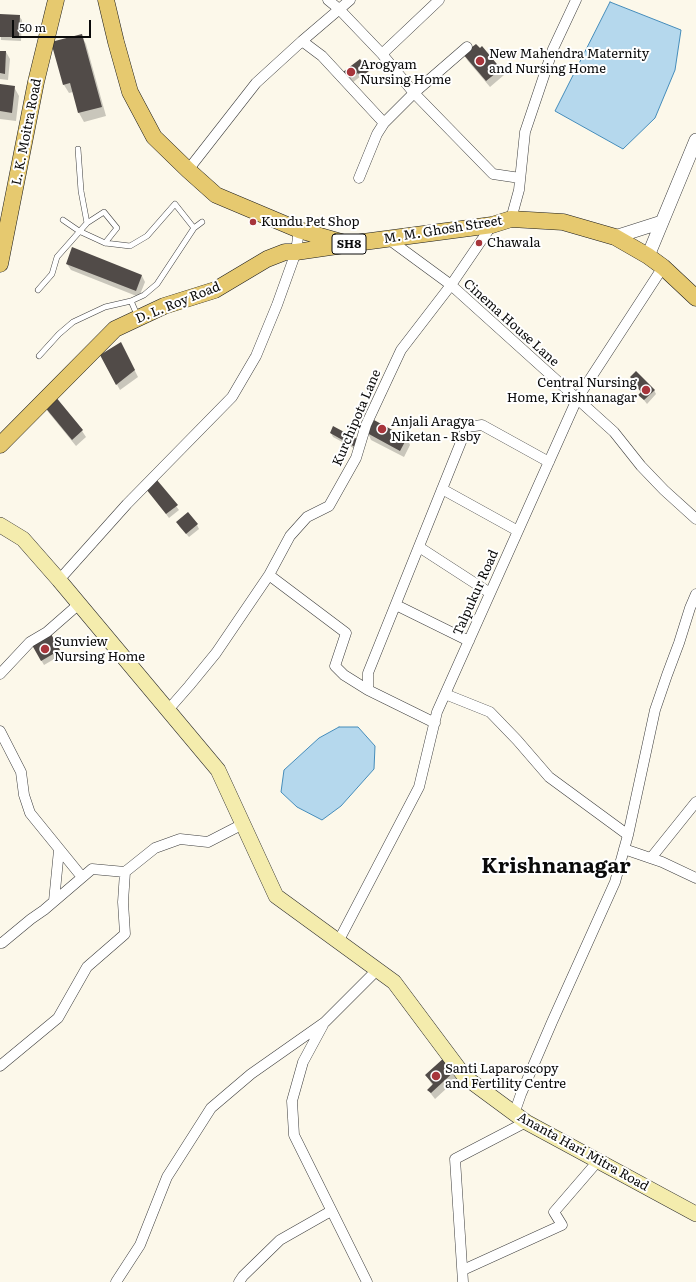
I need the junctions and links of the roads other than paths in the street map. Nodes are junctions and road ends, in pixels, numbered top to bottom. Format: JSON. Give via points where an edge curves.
{"nodes":[{"id":1,"x":56,"y":0,"type":"edge"},
{"id":2,"x":106,"y":0,"type":"edge"},
{"id":3,"x":328,"y":0,"type":"edge"},
{"id":4,"x":350,"y":0,"type":"edge"},
{"id":5,"x":439,"y":0,"type":"edge"},
{"id":6,"x":576,"y":0,"type":"edge"},
{"id":7,"x":339,"y":9,"type":"junction"},
{"id":8,"x":302,"y":41,"type":"junction"},
{"id":9,"x":467,"y":47,"type":"dead end"},
{"id":10,"x":382,"y":54,"type":"junction"},
{"id":11,"x":414,"y":93,"type":"junction"},
{"id":12,"x":384,"y":123,"type":"junction"},
{"id":13,"x":696,"y":140,"type":"edge"},
{"id":14,"x":78,"y":149,"type":"dead end"},
{"id":15,"x":188,"y":170,"type":"junction"},
{"id":16,"x":359,"y":178,"type":"dead end"},
{"id":17,"x":520,"y":178,"type":"junction"},
{"id":18,"x":511,"y":219,"type":"junction"},
{"id":19,"x":63,"y":220,"type":"dead end"},
{"id":20,"x":202,"y":222,"type":"dead end"},
{"id":21,"x":662,"y":222,"type":"junction"},
{"id":22,"x":87,"y":223,"type":"junction"},
{"id":23,"x":492,"y":225,"type":"junction"},
{"id":24,"x":194,"y":228,"type":"junction"},
{"id":25,"x":299,"y":230,"type":"junction"},
{"id":26,"x":80,"y":231,"type":"junction"},
{"id":27,"x":615,"y":237,"type":"junction"},
{"id":28,"x":387,"y":238,"type":"junction"},
{"id":29,"x":105,"y":243,"type":"junction"},
{"id":30,"x":348,"y":244,"type":"junction"},
{"id":31,"x":296,"y":252,"type":"junction"},
{"id":32,"x":648,"y":256,"type":"junction"},
{"id":33,"x":0,"y":264,"type":"edge"},
{"id":34,"x":663,"y":267,"type":"junction"},
{"id":35,"x":451,"y":285,"type":"junction"},
{"id":36,"x":38,"y":290,"type":"dead end"},
{"id":37,"x":696,"y":298,"type":"edge"},
{"id":38,"x":131,"y":301,"type":"junction"},
{"id":39,"x":139,"y":318,"type":"junction"},
{"id":40,"x":39,"y":356,"type":"dead end"},
{"id":41,"x":577,"y":399,"type":"junction"},
{"id":42,"x":0,"y":445,"type":"edge"},
{"id":43,"x":549,"y":462,"type":"junction"},
{"id":44,"x":442,"y":489,"type":"junction"},
{"id":45,"x":696,"y":519,"type":"edge"},
{"id":46,"x":0,"y":525,"type":"edge"},
{"id":47,"x":518,"y":531,"type":"junction"},
{"id":48,"x":419,"y":547,"type":"junction"},
{"id":49,"x":269,"y":575,"type":"junction"},
{"id":50,"x":59,"y":580,"type":"junction"},
{"id":51,"x":490,"y":593,"type":"junction"},
{"id":52,"x":696,"y":594,"type":"edge"},
{"id":53,"x":79,"y":604,"type":"junction"},
{"id":54,"x":396,"y":605,"type":"junction"},
{"id":55,"x":469,"y":641,"type":"junction"},
{"id":56,"x":0,"y":674,"type":"edge"},
{"id":57,"x":368,"y":690,"type":"junction"},
{"id":58,"x":445,"y":694,"type":"junction"},
{"id":59,"x":168,"y":710,"type":"junction"},
{"id":60,"x":435,"y":723,"type":"junction"},
{"id":61,"x":0,"y":731,"type":"edge"},
{"id":62,"x":696,"y":802,"type":"edge"},
{"id":63,"x":243,"y":824,"type":"junction"},
{"id":64,"x":628,"y":835,"type":"junction"},
{"id":65,"x":624,"y":849,"type":"junction"},
{"id":66,"x":59,"y":850,"type":"junction"},
{"id":67,"x":651,"y":858,"type":"junction"},
{"id":68,"x":125,"y":872,"type":"junction"},
{"id":69,"x":82,"y":877,"type":"junction"},
{"id":70,"x":696,"y":878,"type":"edge"},
{"id":71,"x":54,"y":901,"type":"junction"},
{"id":72,"x":338,"y":942,"type":"junction"},
{"id":73,"x":0,"y":943,"type":"edge"},
{"id":74,"x":377,"y":970,"type":"junction"},
{"id":75,"x":325,"y":1022,"type":"junction"},
{"id":76,"x":0,"y":1066,"type":"edge"},
{"id":77,"x":514,"y":1114,"type":"junction"},
{"id":78,"x":526,"y":1122,"type":"junction"},
{"id":79,"x":598,"y":1161,"type":"junction"},
{"id":80,"x":331,"y":1211,"type":"junction"},
{"id":81,"x":696,"y":1214,"type":"edge"},
{"id":82,"x":463,"y":1270,"type":"junction"},
{"id":83,"x":116,"y":1282,"type":"edge"},
{"id":84,"x":240,"y":1282,"type":"edge"},
{"id":85,"x":367,"y":1282,"type":"edge"},
{"id":86,"x":463,"y":1282,"type":"edge"}],
"edges":[{"from":1,"to":33,"type":"main road","name":"L. K. Moitra Road","via":[[36,82]]},
{"from":2,"to":15,"type":"main road","name":"M. M. Ghosh Street","number":"SH8","via":[[130,92],[154,137]]},
{"from":3,"to":7,"type":"street"},
{"from":4,"to":7,"type":"street"},
{"from":5,"to":10,"type":"street"},
{"from":6,"to":17,"type":"street","via":[[553,49],[525,132]]},
{"from":7,"to":8,"type":"street"},
{"from":7,"to":10,"type":"street"},
{"from":8,"to":12,"type":"street","via":[[322,56]]},
{"from":8,"to":15,"type":"street","via":[[256,83]]},
{"from":9,"to":11,"type":"street"},
{"from":10,"to":11,"type":"street"},
{"from":11,"to":12,"type":"street"},
{"from":11,"to":17,"type":"street","via":[[493,174]]},
{"from":12,"to":16,"type":"street"},
{"from":13,"to":21,"type":"street"},
{"from":14,"to":22,"type":"lane","via":[[81,191]]},
{"from":15,"to":25,"type":"main road","name":"M. M. Ghosh Street","number":"SH8","via":[[216,195]]},
{"from":17,"to":18,"type":"street"},
{"from":18,"to":23,"type":"main road","name":"M. M. Ghosh Street","number":"SH8"},
{"from":18,"to":27,"type":"main road","name":"M. M. Ghosh Street","number":"SH8","via":[[563,222]]},
{"from":19,"to":26,"type":"lane"},
{"from":20,"to":24,"type":"lane"},
{"from":21,"to":27,"type":"street"},
{"from":21,"to":32,"type":"street"},
{"from":22,"to":26,"type":"lane"},
{"from":22,"to":29,"type":"lane","via":[[104,212],[117,228]]},
{"from":23,"to":28,"type":"main road","name":"M. M. Ghosh Street","number":"SH8"},
{"from":23,"to":35,"type":"street","name":"Kurchipota Lane"},
{"from":24,"to":29,"type":"lane","via":[[175,204],[147,236],[130,246]]},
{"from":24,"to":38,"type":"lane","via":[[156,284],[144,295]]},
{"from":25,"to":30,"type":"main road","name":"M. M. Ghosh Street","number":"SH8"},
{"from":25,"to":31,"type":"street"},
{"from":26,"to":29,"type":"lane"},
{"from":26,"to":36,"type":"lane","via":[[57,257],[52,274]]},
{"from":27,"to":32,"type":"main road","name":"M. M. Ghosh Street","number":"SH8"},
{"from":28,"to":30,"type":"main road","name":"M. M. Ghosh Street","number":"SH8"},
{"from":28,"to":35,"type":"street","name":"Cinema House Lane"},
{"from":30,"to":31,"type":"main road","name":"D. L. Roy Road"},
{"from":31,"to":39,"type":"main road","name":"D. L. Roy Road","via":[[284,252],[267,259],[215,290],[164,306]]},
{"from":31,"to":50,"type":"street","via":[[256,356],[232,397],[127,504]]},
{"from":32,"to":34,"type":"main road","name":"M. M. Ghosh Street","number":"SH8"},
{"from":34,"to":37,"type":"main road","name":"M. M. Ghosh Street","number":"SH8"},
{"from":34,"to":41,"type":"street","name":"Talpukur Road"},
{"from":35,"to":41,"type":"street","name":"Cinema House Lane"},
{"from":35,"to":49,"type":"street","name":"Kurchipota Lane","via":[[400,350],[366,425],[356,458],[329,506],[307,517],[290,536]]},
{"from":38,"to":39,"type":"lane"},
{"from":38,"to":40,"type":"lane","via":[[105,307],[73,322]]},
{"from":39,"to":42,"type":"main road","name":"D. L. Roy Road","via":[[115,329]]},
{"from":41,"to":43,"type":"street","name":"Talpukur Road"},
{"from":41,"to":45,"type":"street","name":"Cinema House Lane","via":[[614,432],[641,466]]},
{"from":43,"to":44,"type":"street","via":[[482,425],[467,427]]},
{"from":43,"to":47,"type":"street","name":"Talpukur Road"},
{"from":44,"to":47,"type":"street"},
{"from":44,"to":48,"type":"street"},
{"from":46,"to":50,"type":"main road","name":"Ananta Hari Mitra Road","via":[[23,539]]},
{"from":47,"to":51,"type":"street","name":"Talpukur Road"},
{"from":48,"to":51,"type":"street"},
{"from":48,"to":54,"type":"street"},
{"from":49,"to":57,"type":"street","via":[[346,633],[335,666]]},
{"from":49,"to":59,"type":"street","name":"Kurchipota Lane","via":[[216,653]]},
{"from":50,"to":53,"type":"main road","name":"Ananta Hari Mitra Road"},
{"from":51,"to":55,"type":"street","name":"Talpukur Road"},
{"from":52,"to":64,"type":"street","via":[[655,710]]},
{"from":53,"to":56,"type":"street","via":[[47,632],[30,642]]},
{"from":53,"to":59,"type":"main road","name":"Ananta Hari Mitra Road"},
{"from":54,"to":55,"type":"street"},
{"from":54,"to":57,"type":"street","via":[[368,673]]},
{"from":55,"to":58,"type":"street","name":"Talpukur Road"},
{"from":57,"to":60,"type":"street"},
{"from":58,"to":60,"type":"street","name":"Talpukur Road"},
{"from":58,"to":64,"type":"street","via":[[490,712],[549,777]]},
{"from":59,"to":63,"type":"main road","name":"Ananta Hari Mitra Road","via":[[218,770]]},
{"from":60,"to":72,"type":"street","name":"Talpukur Road","via":[[419,787]]},
{"from":61,"to":66,"type":"street","via":[[21,772],[24,795],[30,813]]},
{"from":62,"to":67,"type":"street"},
{"from":63,"to":68,"type":"street","via":[[208,842],[180,839],[155,848]]},
{"from":63,"to":72,"type":"main road","name":"Ananta Hari Mitra Road","via":[[276,896]]},
{"from":64,"to":65,"type":"street"},
{"from":65,"to":67,"type":"street"},
{"from":65,"to":77,"type":"street","via":[[615,882]]},
{"from":66,"to":69,"type":"street"},
{"from":66,"to":71,"type":"street"},
{"from":67,"to":70,"type":"street"},
{"from":68,"to":69,"type":"street","via":[[92,869]]},
{"from":68,"to":76,"type":"street","via":[[125,934],[87,967],[58,1018]]},
{"from":69,"to":71,"type":"street"},
{"from":71,"to":73,"type":"street"},
{"from":72,"to":74,"type":"main road","name":"Ananta Hari Mitra Road"},
{"from":74,"to":75,"type":"street"},
{"from":74,"to":77,"type":"main road","name":"Ananta Hari Mitra Road","via":[[394,982],[465,1077]]},
{"from":75,"to":80,"type":"street","via":[[303,1062],[292,1101],[294,1135]]},
{"from":75,"to":83,"type":"street","via":[[251,1074],[211,1108],[167,1177],[140,1245]]},
{"from":77,"to":78,"type":"main road","name":"Ananta Hari Mitra Road"},
{"from":78,"to":79,"type":"main road","name":"Ananta Hari Mitra Road"},
{"from":78,"to":82,"type":"street","via":[[455,1159]]},
{"from":79,"to":81,"type":"main road","name":"Ananta Hari Mitra Road"},
{"from":79,"to":82,"type":"street","via":[[554,1212],[562,1225]]},
{"from":80,"to":84,"type":"street","via":[[280,1240]]},
{"from":80,"to":85,"type":"street"},
{"from":82,"to":86,"type":"street"}]}
